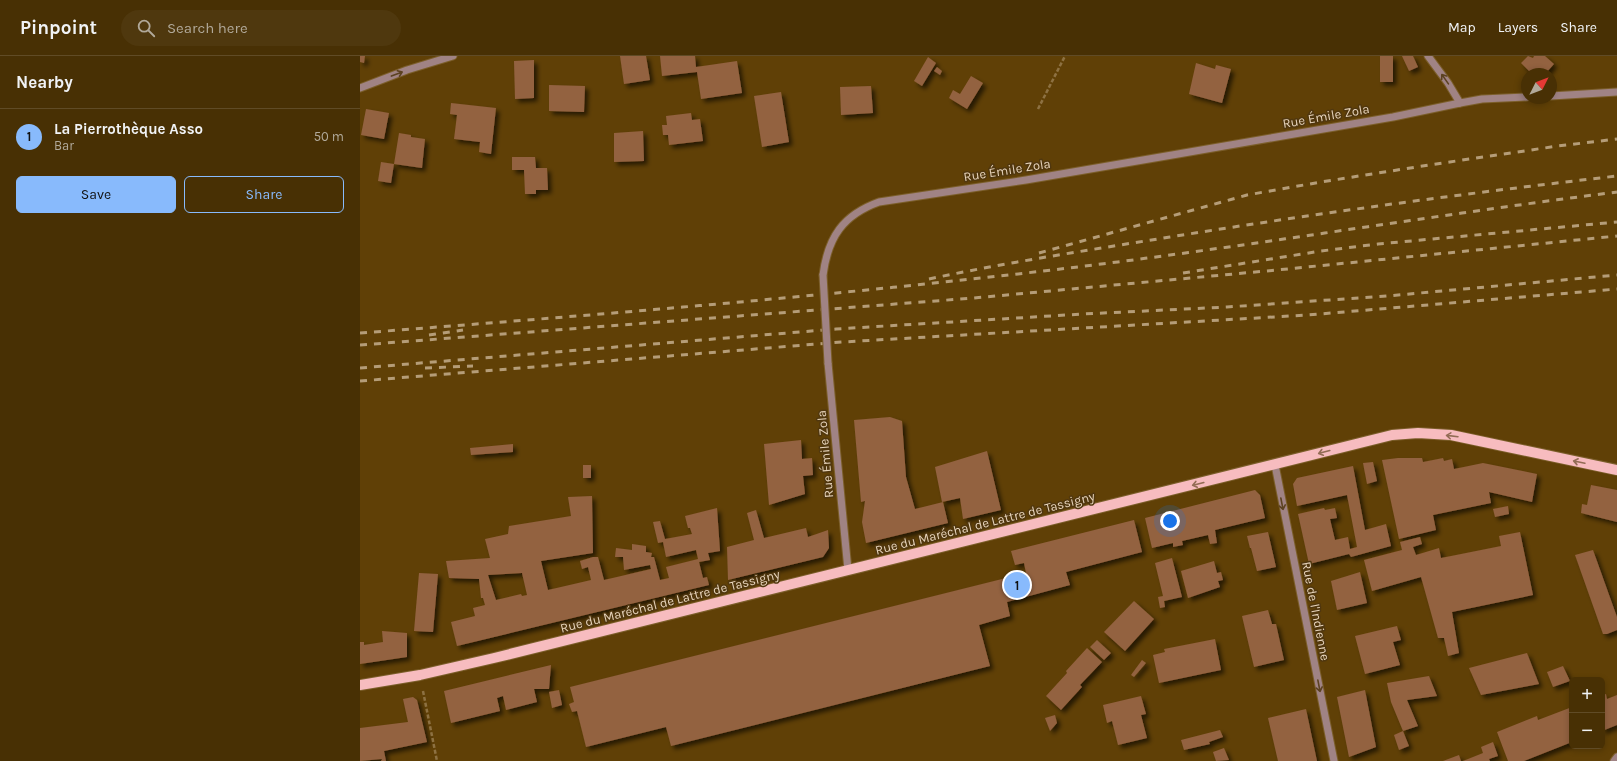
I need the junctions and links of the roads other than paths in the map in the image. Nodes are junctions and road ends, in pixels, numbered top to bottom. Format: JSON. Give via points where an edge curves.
{"nodes":[{"id":1,"x":453,"y":56,"type":"edge"},
{"id":2,"x":1428,"y":56,"type":"edge"},
{"id":3,"x":360,"y":88,"type":"edge"},
{"id":4,"x":1617,"y":92,"type":"edge"},
{"id":5,"x":1557,"y":96,"type":"edge"},
{"id":6,"x":1521,"y":97,"type":"edge"},
{"id":7,"x":1460,"y":103,"type":"junction"},
{"id":8,"x":1275,"y":465,"type":"junction"},
{"id":9,"x":1617,"y":470,"type":"edge"},
{"id":10,"x":848,"y":570,"type":"junction"},
{"id":11,"x":360,"y":685,"type":"edge"},
{"id":12,"x":1617,"y":757,"type":"edge"},
{"id":13,"x":1334,"y":761,"type":"edge"},
{"id":14,"x":1614,"y":761,"type":"edge"}],
"edges":[{"from":3,"to":1,"type":"street","one_way":true},
{"from":7,"to":2,"type":"street","one_way":true},
{"from":4,"to":5,"type":"street"},
{"from":6,"to":7,"type":"street","name":"Rue Émile Zola"},
{"from":7,"to":10,"type":"street","name":"Rue Émile Zola","bridge":true,"via":[[1393,117],[1026,180],[879,202],[857,211],[846,220],[831,243],[823,275],[828,363]]},
{"from":9,"to":8,"type":"main road","name":"Rue du Maréchal de Lattre de Tassigny","one_way":true,"via":[[1451,436],[1418,434],[1392,435],[1368,440]]},
{"from":8,"to":10,"type":"main road","name":"Rue du Maréchal de Lattre de Tassigny","one_way":true},
{"from":8,"to":13,"type":"street","name":"Rue de l'Indienne","one_way":true},
{"from":10,"to":11,"type":"main road","name":"Rue du Maréchal de Lattre de Tassigny","via":[[494,658],[420,675]]},
{"from":12,"to":14,"type":"street"}]}
